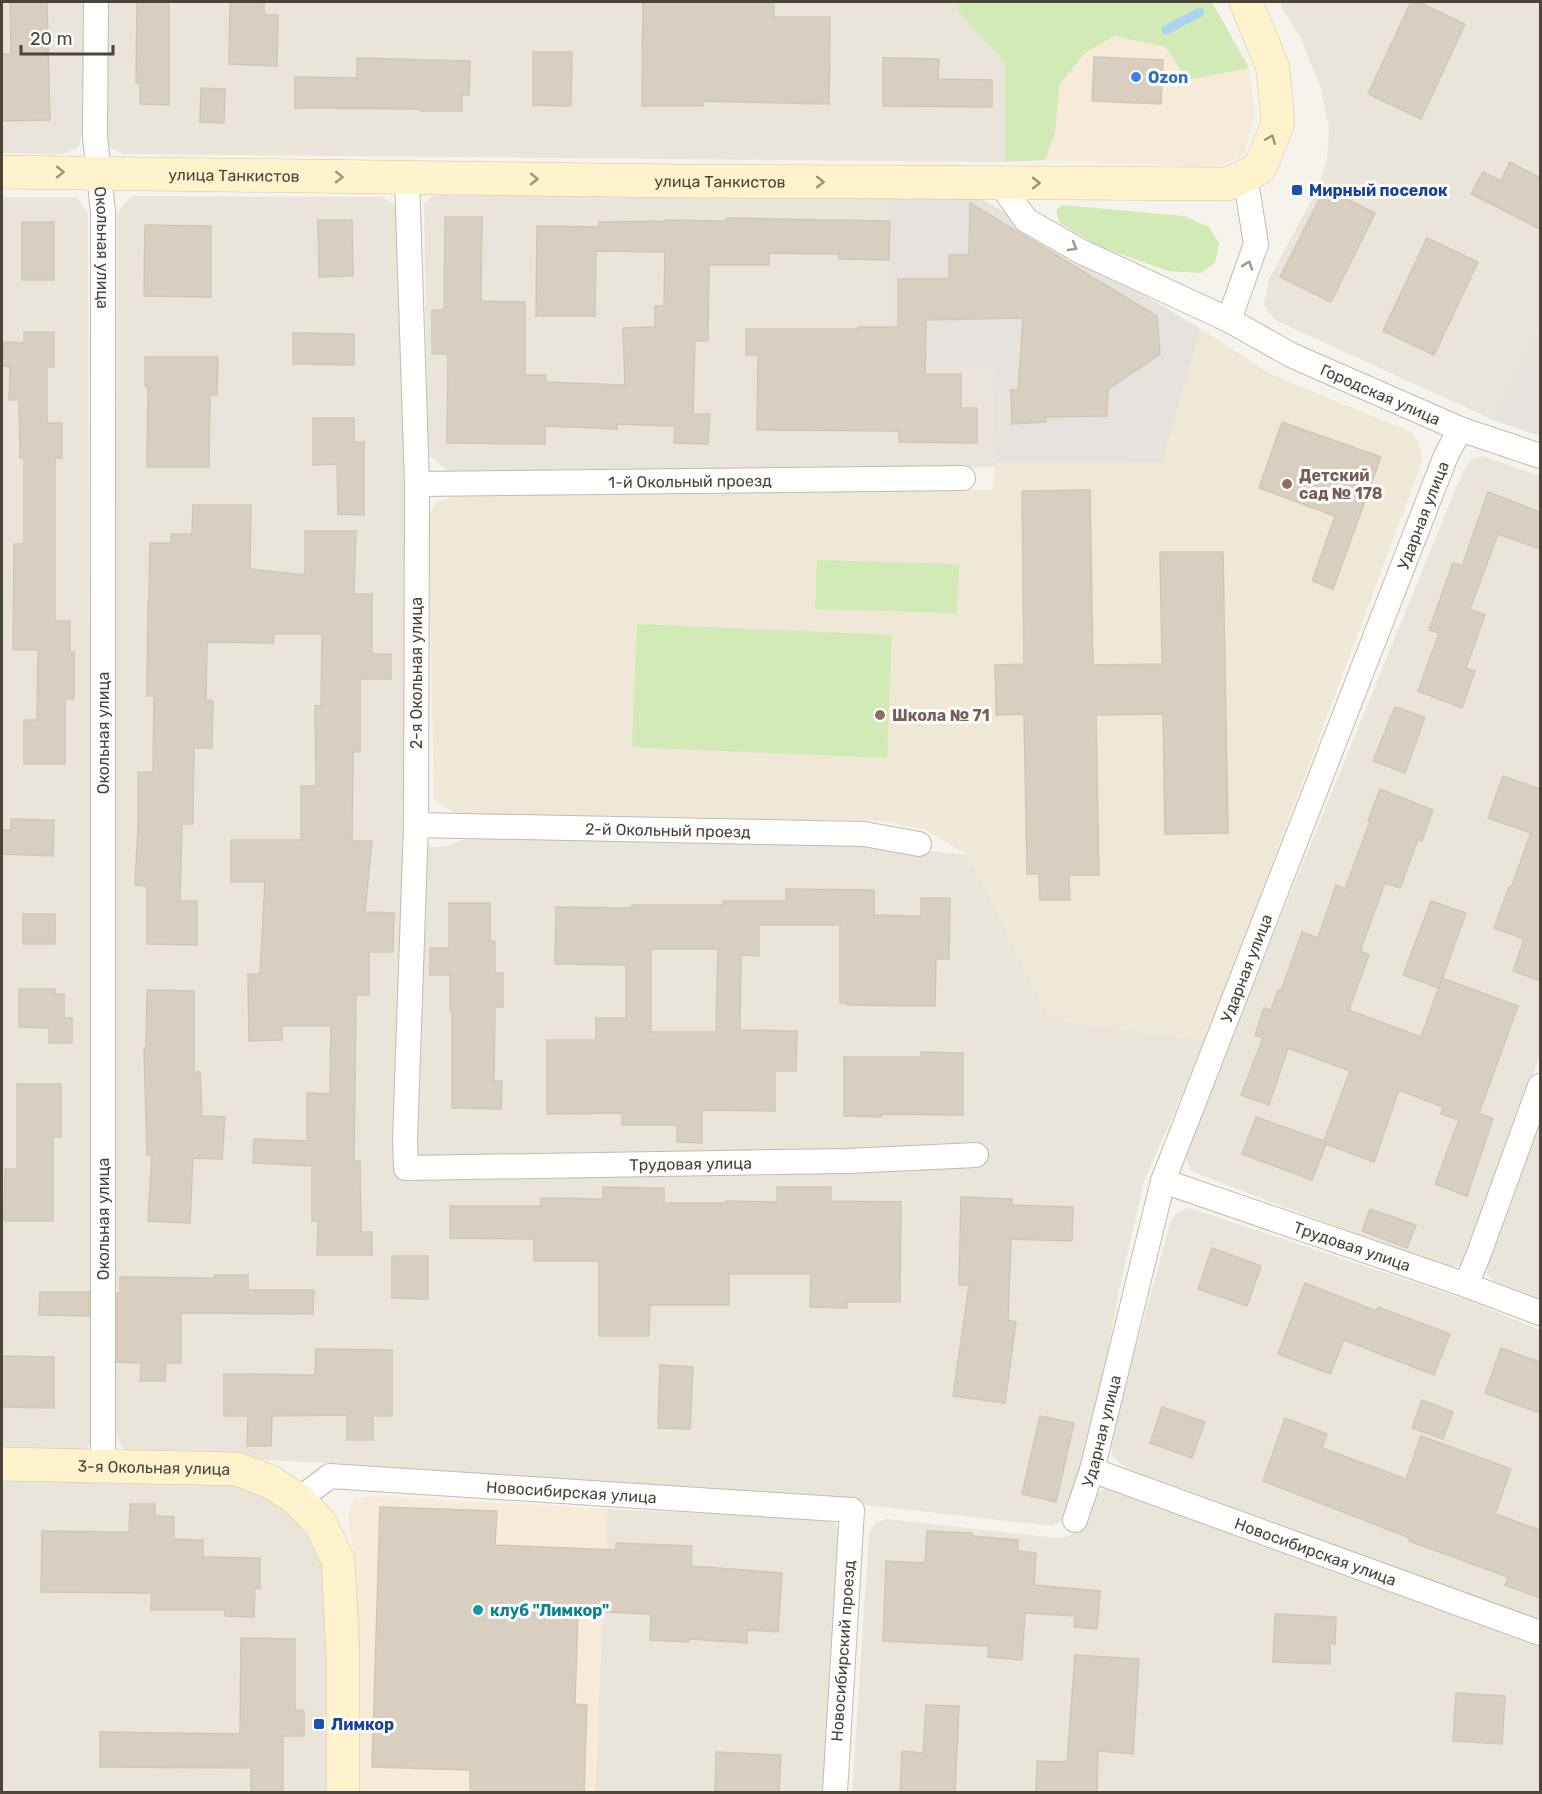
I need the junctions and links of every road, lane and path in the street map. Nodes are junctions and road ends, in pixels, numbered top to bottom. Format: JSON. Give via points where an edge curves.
{"nodes":[{"id":1,"x":96,"y":2,"type":"edge"},
{"id":2,"x":1246,"y":2,"type":"edge"},
{"id":3,"x":2,"y":172,"type":"edge"},
{"id":4,"x":98,"y":173,"type":"junction"},
{"id":5,"x":1245,"y":176,"type":"junction"},
{"id":6,"x":407,"y":178,"type":"junction"},
{"id":7,"x":999,"y":183,"type":"junction"},
{"id":8,"x":1229,"y":320,"type":"junction"},
{"id":9,"x":1460,"y":429,"type":"junction"},
{"id":10,"x":1540,"y":456,"type":"edge"},
{"id":11,"x":963,"y":478,"type":"dead end"},
{"id":12,"x":417,"y":484,"type":"junction"},
{"id":13,"x":416,"y":825,"type":"junction"},
{"id":14,"x":919,"y":844,"type":"dead end"},
{"id":15,"x":1540,"y":1086,"type":"edge"},
{"id":16,"x":976,"y":1155,"type":"dead end"},
{"id":17,"x":406,"y":1168,"type":"joint"},
{"id":18,"x":1163,"y":1181,"type":"junction"},
{"id":19,"x":1466,"y":1285,"type":"junction"},
{"id":20,"x":1540,"y":1313,"type":"edge"},
{"id":21,"x":2,"y":1464,"type":"edge"},
{"id":22,"x":103,"y":1465,"type":"junction"},
{"id":23,"x":1092,"y":1470,"type":"junction"},
{"id":24,"x":298,"y":1500,"type":"junction"},
{"id":25,"x":852,"y":1510,"type":"joint"},
{"id":26,"x":1075,"y":1520,"type":"dead end"},
{"id":27,"x":1540,"y":1633,"type":"edge"},
{"id":28,"x":343,"y":1792,"type":"edge"},
{"id":29,"x":835,"y":1792,"type":"edge"}],
"edges":[{"from":1,"to":4,"type":"street","name":"Окольная улица"},
{"from":5,"to":2,"type":"main road","name":"улица Танкистов","one_way":true,"via":[[1260,168],[1278,123],[1273,68]]},
{"from":3,"to":4,"type":"main road","name":"улица Танкистов","one_way":true},
{"from":4,"to":6,"type":"main road","name":"улица Танкистов","one_way":true},
{"from":4,"to":22,"type":"street","name":"Окольная улица","via":[[103,212]]},
{"from":7,"to":5,"type":"main road","name":"улица Танкистов","one_way":true,"via":[[1228,184]]},
{"from":8,"to":5,"type":"street","one_way":true,"via":[[1256,243]]},
{"from":6,"to":7,"type":"main road","name":"улица Танкистов","one_way":true},
{"from":6,"to":12,"type":"street","name":"2-я Окольная улица"},
{"from":7,"to":8,"type":"street","name":"Городская улица","one_way":true,"via":[[1026,220],[1080,251]]},
{"from":8,"to":9,"type":"street","name":"Городская улица","via":[[1291,355]]},
{"from":9,"to":10,"type":"street","name":"Городская улица"},
{"from":9,"to":18,"type":"street","name":"Ударная улица","via":[[1445,458]]},
{"from":11,"to":12,"type":"street","name":"1-й Окольный проезд"},
{"from":12,"to":13,"type":"street","name":"2-я Окольная улица"},
{"from":13,"to":14,"type":"street","name":"2-й Окольный проезд","via":[[864,834]]},
{"from":13,"to":17,"type":"street","name":"2-я Окольная улица"},
{"from":15,"to":19,"type":"street"},
{"from":16,"to":17,"type":"street","name":"Трудовая улица"},
{"from":18,"to":19,"type":"street","name":"Трудовая улица"},
{"from":18,"to":23,"type":"street","name":"Ударная улица"},
{"from":19,"to":20,"type":"street","name":"Трудовая улица"},
{"from":21,"to":22,"type":"main road","name":"3-я Окольная улица"},
{"from":22,"to":24,"type":"main road","name":"3-я Окольная улица","via":[[237,1469],[272,1482]]},
{"from":23,"to":26,"type":"street","name":"Ударная улица"},
{"from":23,"to":27,"type":"street","name":"Новосибирская улица"},
{"from":24,"to":25,"type":"street","name":"Новосибирская улица","via":[[330,1476]]},
{"from":24,"to":28,"type":"main road","name":"3-я Окольная улица","via":[[320,1523],[338,1560]]},
{"from":25,"to":29,"type":"street","name":"Новосибирский проезд"}]}
